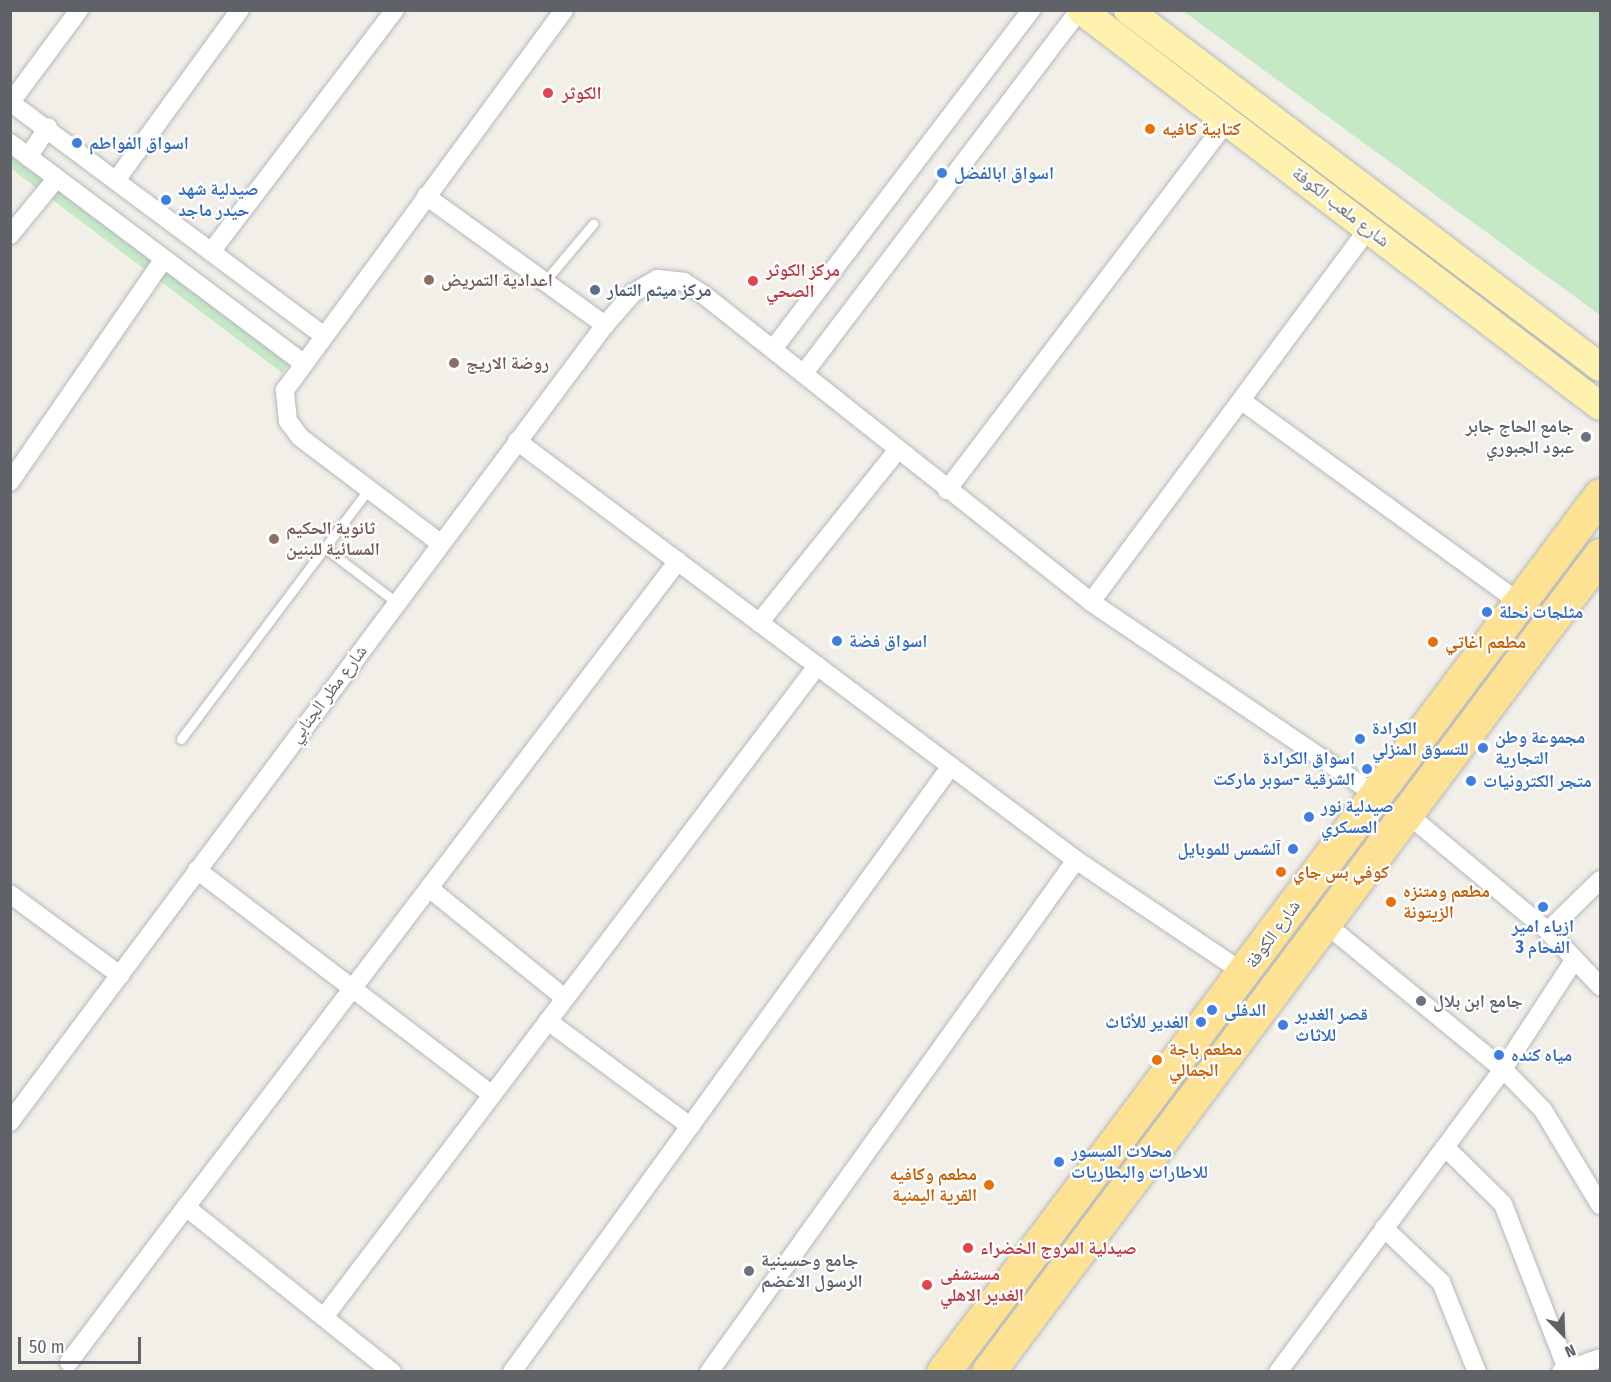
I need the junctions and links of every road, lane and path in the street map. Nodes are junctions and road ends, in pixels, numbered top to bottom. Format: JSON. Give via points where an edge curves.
{"nodes":[{"id":1,"x":79,"y":10,"type":"edge"},
{"id":2,"x":240,"y":10,"type":"edge"},
{"id":3,"x":395,"y":10,"type":"edge"},
{"id":4,"x":564,"y":10,"type":"edge"},
{"id":5,"x":1031,"y":10,"type":"edge"},
{"id":6,"x":1081,"y":10,"type":"edge"},
{"id":7,"x":1128,"y":10,"type":"edge"},
{"id":8,"x":1165,"y":38,"type":"junction"},
{"id":9,"x":1149,"y":61,"type":"junction"},
{"id":10,"x":1202,"y":82,"type":"junction"},
{"id":11,"x":11,"y":102,"type":"edge"},
{"id":12,"x":1229,"y":119,"type":"junction"},
{"id":13,"x":48,"y":127,"type":"junction"},
{"id":14,"x":10,"y":143,"type":"edge"},
{"id":15,"x":28,"y":157,"type":"junction"},
{"id":16,"x":56,"y":179,"type":"junction"},
{"id":17,"x":117,"y":179,"type":"junction"},
{"id":18,"x":426,"y":196,"type":"junction"},
{"id":19,"x":593,"y":224,"type":"dead end"},
{"id":20,"x":1368,"y":229,"type":"junction"},
{"id":21,"x":10,"y":235,"type":"edge"},
{"id":22,"x":211,"y":252,"type":"junction"},
{"id":23,"x":162,"y":262,"type":"junction"},
{"id":24,"x":544,"y":281,"type":"junction"},
{"id":25,"x":605,"y":325,"type":"junction"},
{"id":26,"x":323,"y":335,"type":"junction"},
{"id":27,"x":773,"y":349,"type":"junction"},
{"id":28,"x":303,"y":363,"type":"junction"},
{"id":29,"x":1600,"y":367,"type":"edge"},
{"id":30,"x":804,"y":373,"type":"junction"},
{"id":31,"x":1242,"y":400,"type":"junction"},
{"id":32,"x":1600,"y":406,"type":"edge"},
{"id":33,"x":517,"y":441,"type":"junction"},
{"id":34,"x":897,"y":451,"type":"junction"},
{"id":35,"x":10,"y":482,"type":"edge"},
{"id":36,"x":370,"y":487,"type":"junction"},
{"id":37,"x":947,"y":490,"type":"junction"},
{"id":38,"x":1600,"y":495,"type":"edge"},
{"id":39,"x":440,"y":543,"type":"junction"},
{"id":40,"x":325,"y":548,"type":"junction"},
{"id":41,"x":1600,"y":555,"type":"edge"},
{"id":42,"x":678,"y":561,"type":"junction"},
{"id":43,"x":396,"y":602,"type":"junction"},
{"id":44,"x":1091,"y":602,"type":"junction"},
{"id":45,"x":1519,"y":602,"type":"junction"},
{"id":46,"x":759,"y":622,"type":"junction"},
{"id":47,"x":817,"y":666,"type":"junction"},
{"id":48,"x":181,"y":740,"type":"dead end"},
{"id":49,"x":951,"y":766,"type":"junction"},
{"id":50,"x":1375,"y":794,"type":"junction"},
{"id":51,"x":1405,"y":812,"type":"junction"},
{"id":52,"x":1076,"y":860,"type":"junction"},
{"id":53,"x":197,"y":870,"type":"junction"},
{"id":54,"x":1600,"y":880,"type":"edge"},
{"id":55,"x":429,"y":888,"type":"junction"},
{"id":56,"x":10,"y":894,"type":"edge"},
{"id":57,"x":1322,"y":921,"type":"junction"},
{"id":58,"x":1548,"y":931,"type":"junction"},
{"id":59,"x":1575,"y":959,"type":"junction"},
{"id":60,"x":1244,"y":974,"type":"junction"},
{"id":61,"x":120,"y":975,"type":"junction"},
{"id":62,"x":1600,"y":986,"type":"edge"},
{"id":63,"x":352,"y":989,"type":"junction"},
{"id":64,"x":565,"y":998,"type":"junction"},
{"id":65,"x":548,"y":1022,"type":"junction"},
{"id":66,"x":1503,"y":1069,"type":"junction"},
{"id":67,"x":492,"y":1095,"type":"junction"},
{"id":68,"x":10,"y":1122,"type":"edge"},
{"id":69,"x":690,"y":1126,"type":"junction"},
{"id":70,"x":1445,"y":1148,"type":"junction"},
{"id":71,"x":1600,"y":1204,"type":"edge"},
{"id":72,"x":186,"y":1207,"type":"junction"},
{"id":73,"x":1384,"y":1228,"type":"junction"},
{"id":74,"x":1011,"y":1281,"type":"junction"},
{"id":75,"x":324,"y":1317,"type":"junction"},
{"id":76,"x":1600,"y":1358,"type":"edge"},
{"id":77,"x":997,"y":1359,"type":"edge"},
{"id":78,"x":71,"y":1368,"type":"edge"},
{"id":79,"x":392,"y":1371,"type":"edge"},
{"id":80,"x":512,"y":1371,"type":"edge"},
{"id":81,"x":709,"y":1371,"type":"edge"},
{"id":82,"x":943,"y":1371,"type":"edge"},
{"id":83,"x":1279,"y":1371,"type":"edge"},
{"id":84,"x":1477,"y":1371,"type":"edge"},
{"id":85,"x":1566,"y":1371,"type":"edge"}],
"edges":[{"from":1,"to":11,"type":"street"},
{"from":2,"to":17,"type":"street"},
{"from":3,"to":22,"type":"street"},
{"from":4,"to":18,"type":"street"},
{"from":5,"to":27,"type":"street"},
{"from":6,"to":9,"type":"main road","name":"شارع ملعب الكوفة"},
{"from":6,"to":30,"type":"street"},
{"from":7,"to":8,"type":"main road","name":"شارع ملعب الكوفة"},
{"from":8,"to":9,"type":"main road","via":[[1164,54]]},
{"from":8,"to":10,"type":"main road","name":"شارع ملعب الكوفة"},
{"from":9,"to":10,"type":"main road","name":"شارع ملعب الكوفة"},
{"from":10,"to":12,"type":"main road","name":"شارع ملعب الكوفة"},
{"from":10,"to":29,"type":"main road","name":"شارع ملعب الكوفة"},
{"from":11,"to":13,"type":"street"},
{"from":12,"to":20,"type":"main road","name":"شارع ملعب الكوفة"},
{"from":12,"to":37,"type":"street"},
{"from":13,"to":15,"type":"street"},
{"from":13,"to":17,"type":"street"},
{"from":14,"to":15,"type":"street"},
{"from":15,"to":16,"type":"street"},
{"from":16,"to":21,"type":"street"},
{"from":16,"to":23,"type":"street"},
{"from":17,"to":22,"type":"street"},
{"from":18,"to":24,"type":"street"},
{"from":18,"to":26,"type":"street"},
{"from":19,"to":24,"type":"lane"},
{"from":20,"to":31,"type":"street"},
{"from":20,"to":32,"type":"main road","name":"شارع ملعب الكوفة"},
{"from":22,"to":26,"type":"street"},
{"from":23,"to":28,"type":"street"},
{"from":23,"to":35,"type":"street"},
{"from":24,"to":25,"type":"street"},
{"from":25,"to":27,"type":"street","name":"شارع مظر الجنابي","via":[[633,293],[657,279],[684,282]]},
{"from":25,"to":33,"type":"street","name":"شارع مظر الجنابي"},
{"from":26,"to":28,"type":"street"},
{"from":27,"to":30,"type":"street"},
{"from":28,"to":36,"type":"street","via":[[285,390],[288,421],[300,437]]},
{"from":30,"to":34,"type":"street"},
{"from":31,"to":44,"type":"street"},
{"from":31,"to":45,"type":"street"},
{"from":33,"to":39,"type":"street","name":"شارع مظر الجنابي"},
{"from":33,"to":42,"type":"street"},
{"from":34,"to":37,"type":"street"},
{"from":34,"to":46,"type":"street"},
{"from":36,"to":39,"type":"street"},
{"from":36,"to":40,"type":"lane"},
{"from":37,"to":44,"type":"street"},
{"from":38,"to":45,"type":"highway","name":"شارع الكوفة"},
{"from":39,"to":43,"type":"street","name":"شارع مظر الجنابي"},
{"from":40,"to":43,"type":"lane"},
{"from":40,"to":48,"type":"lane"},
{"from":41,"to":51,"type":"highway","name":"شارع الكوفة"},
{"from":42,"to":46,"type":"street"},
{"from":42,"to":55,"type":"street"},
{"from":43,"to":53,"type":"street","name":"شارع مظر الجنابي"},
{"from":44,"to":50,"type":"street"},
{"from":45,"to":50,"type":"highway","name":"شارع الكوفة"},
{"from":46,"to":47,"type":"street"},
{"from":47,"to":49,"type":"street"},
{"from":47,"to":64,"type":"street"},
{"from":49,"to":52,"type":"street"},
{"from":49,"to":69,"type":"street"},
{"from":50,"to":60,"type":"highway","name":"شارع الكوفة"},
{"from":51,"to":57,"type":"highway","name":"شارع الكوفة"},
{"from":51,"to":58,"type":"street"},
{"from":52,"to":60,"type":"street"},
{"from":52,"to":81,"type":"street"},
{"from":53,"to":61,"type":"street","name":"شارع مظر الجنابي"},
{"from":53,"to":63,"type":"street"},
{"from":54,"to":58,"type":"street"},
{"from":55,"to":63,"type":"street"},
{"from":55,"to":64,"type":"street"},
{"from":56,"to":61,"type":"street"},
{"from":57,"to":66,"type":"street"},
{"from":57,"to":77,"type":"highway","name":"شارع الكوفة"},
{"from":58,"to":59,"type":"street"},
{"from":59,"to":62,"type":"street"},
{"from":59,"to":66,"type":"street"},
{"from":60,"to":74,"type":"highway","name":"شارع الكوفة"},
{"from":61,"to":68,"type":"street","name":"شارع مظر الجنابي"},
{"from":63,"to":67,"type":"street"},
{"from":63,"to":72,"type":"street"},
{"from":64,"to":65,"type":"street"},
{"from":65,"to":67,"type":"street"},
{"from":65,"to":69,"type":"street"},
{"from":66,"to":70,"type":"street"},
{"from":66,"to":71,"type":"street","via":[[1543,1110]]},
{"from":67,"to":75,"type":"street"},
{"from":69,"to":80,"type":"street"},
{"from":70,"to":73,"type":"street"},
{"from":70,"to":85,"type":"street","via":[[1503,1204]]},
{"from":72,"to":75,"type":"street"},
{"from":72,"to":78,"type":"street"},
{"from":73,"to":83,"type":"street"},
{"from":73,"to":84,"type":"street","via":[[1441,1282]]},
{"from":74,"to":77,"type":"highway","via":[[980,1348]]},
{"from":74,"to":82,"type":"highway","name":"شارع الكوفة"},
{"from":75,"to":79,"type":"street"},
{"from":76,"to":85,"type":"street"}]}
